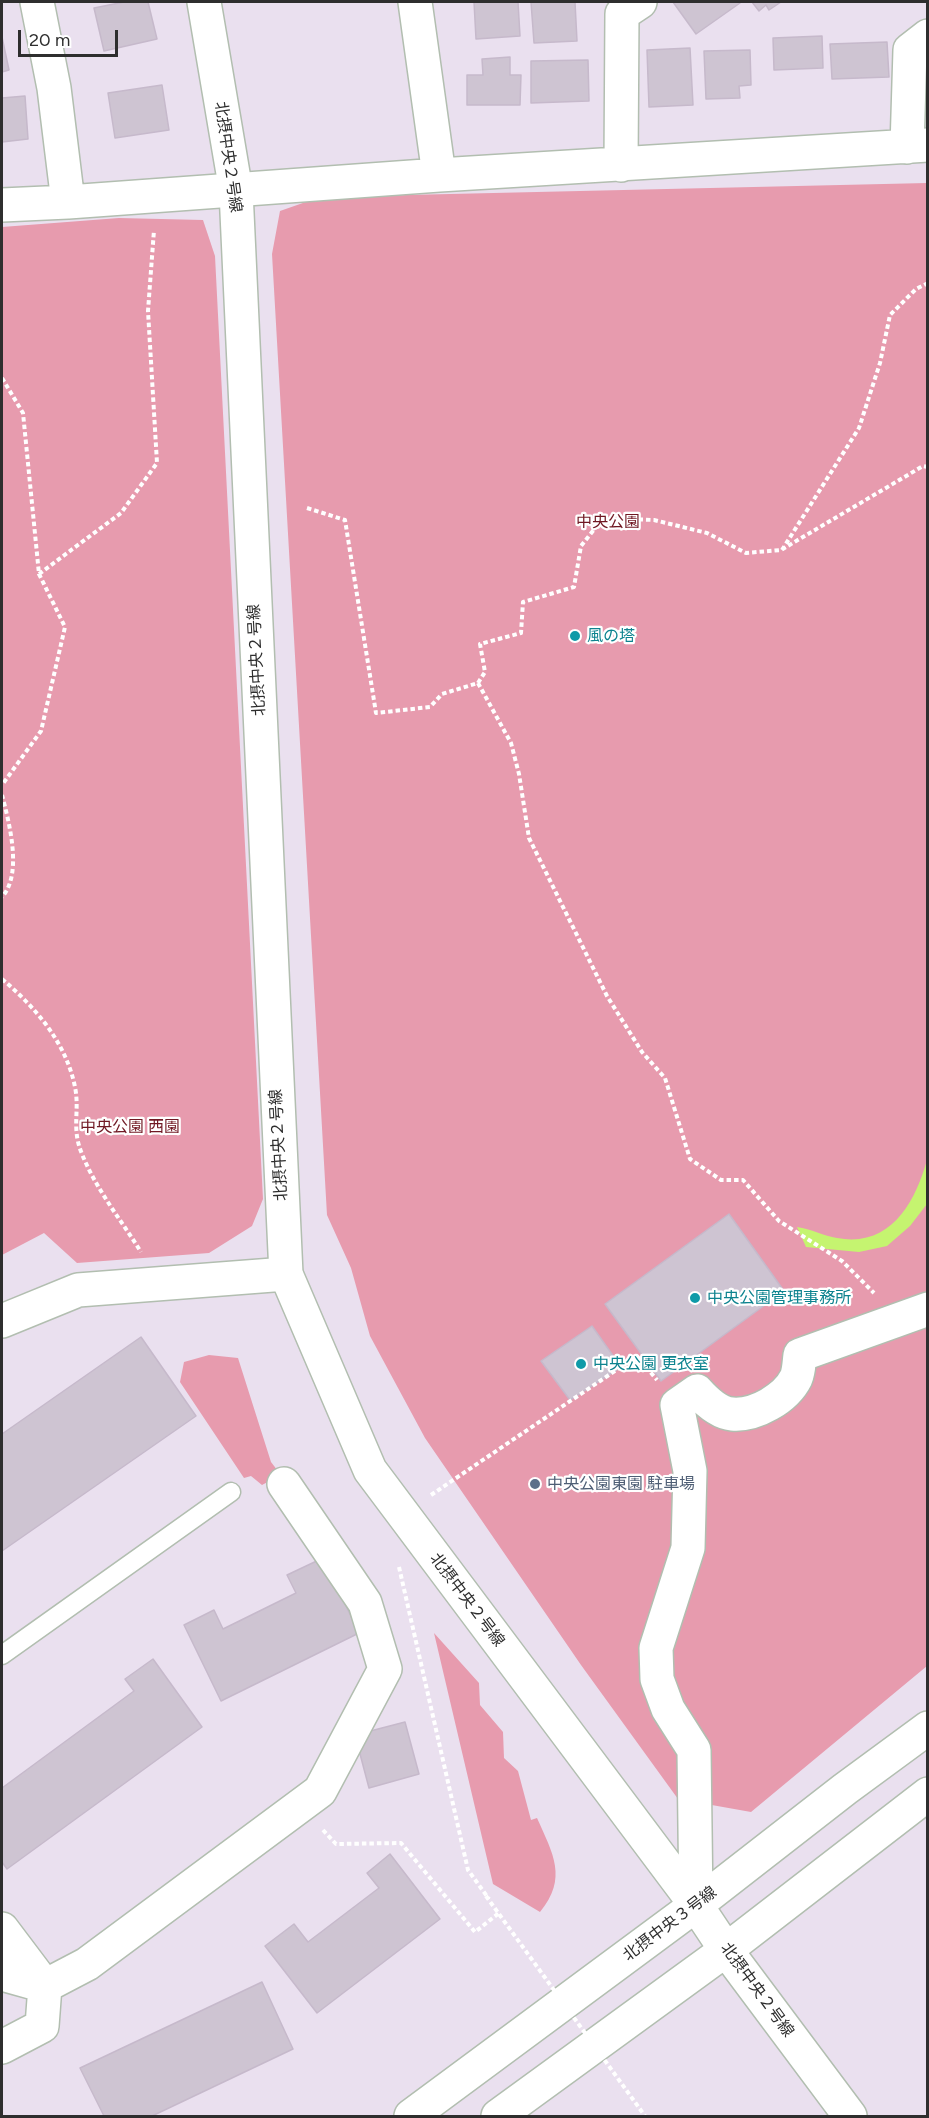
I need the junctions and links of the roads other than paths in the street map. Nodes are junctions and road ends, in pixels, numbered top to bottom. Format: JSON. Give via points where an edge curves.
{"nodes":[{"id":1,"x":37,"y":2,"type":"edge"},
{"id":2,"x":204,"y":2,"type":"edge"},
{"id":3,"x":415,"y":2,"type":"edge"},
{"id":4,"x":640,"y":2,"type":"edge"},
{"id":5,"x":927,"y":36,"type":"edge"},
{"id":6,"x":917,"y":146,"type":"edge"},
{"id":7,"x":621,"y":165,"type":"junction"},
{"id":8,"x":440,"y":175,"type":"junction"},
{"id":9,"x":236,"y":191,"type":"junction"},
{"id":10,"x":68,"y":202,"type":"junction"},
{"id":11,"x":2,"y":205,"type":"edge"},
{"id":12,"x":286,"y":1274,"type":"junction"},
{"id":13,"x":927,"y":1309,"type":"edge"},
{"id":14,"x":2,"y":1321,"type":"edge"},
{"id":15,"x":284,"y":1484,"type":"dead end"},
{"id":16,"x":231,"y":1492,"type":"dead end"},
{"id":17,"x":2,"y":1655,"type":"edge"},
{"id":18,"x":927,"y":1728,"type":"edge"},
{"id":19,"x":927,"y":1794,"type":"edge"},
{"id":20,"x":696,"y":1905,"type":"junction"},
{"id":21,"x":2,"y":1929,"type":"edge"},
{"id":22,"x":726,"y":1950,"type":"junction"},
{"id":23,"x":2,"y":1974,"type":"edge"},
{"id":24,"x":45,"y":1986,"type":"junction"},
{"id":25,"x":2,"y":2048,"type":"edge"},
{"id":26,"x":411,"y":2116,"type":"edge"},
{"id":27,"x":498,"y":2116,"type":"edge"},
{"id":28,"x":850,"y":2116,"type":"edge"}],
"edges":[{"from":1,"to":10,"type":"street","via":[[54,88]]},
{"from":2,"to":9,"type":"street","name":"北摂中央２号線"},
{"from":3,"to":8,"type":"street"},
{"from":4,"to":7,"type":"street","via":[[622,14]]},
{"from":5,"to":6,"type":"street","via":[[910,50]]},
{"from":6,"to":7,"type":"street"},
{"from":7,"to":8,"type":"street"},
{"from":8,"to":9,"type":"street"},
{"from":9,"to":10,"type":"street"},
{"from":9,"to":12,"type":"street","name":"北摂中央２号線"},
{"from":10,"to":11,"type":"street"},
{"from":12,"to":14,"type":"street","via":[[78,1290]]},
{"from":12,"to":20,"type":"street","name":"北摂中央２号線","via":[[370,1470]]},
{"from":13,"to":20,"type":"street","via":[[800,1354],[796,1377],[783,1396],[760,1408],[732,1414],[708,1403],[697,1391],[677,1406],[690,1471],[688,1548],[656,1648],[657,1679],[668,1709],[694,1750]]},
{"from":15,"to":24,"type":"street","via":[[365,1603],[385,1669],[320,1791],[87,1964]]},
{"from":16,"to":17,"type":"lane"},
{"from":18,"to":20,"type":"street","name":"北摂中央３号線"},
{"from":19,"to":22,"type":"street"},
{"from":20,"to":22,"type":"street","name":"北摂中央２号線"},
{"from":20,"to":26,"type":"street","name":"北摂中央３号線"},
{"from":21,"to":24,"type":"street"},
{"from":22,"to":27,"type":"street"},
{"from":22,"to":28,"type":"street","name":"北摂中央２号線"},
{"from":23,"to":24,"type":"street"},
{"from":24,"to":25,"type":"street","via":[[42,2026]]}]}
